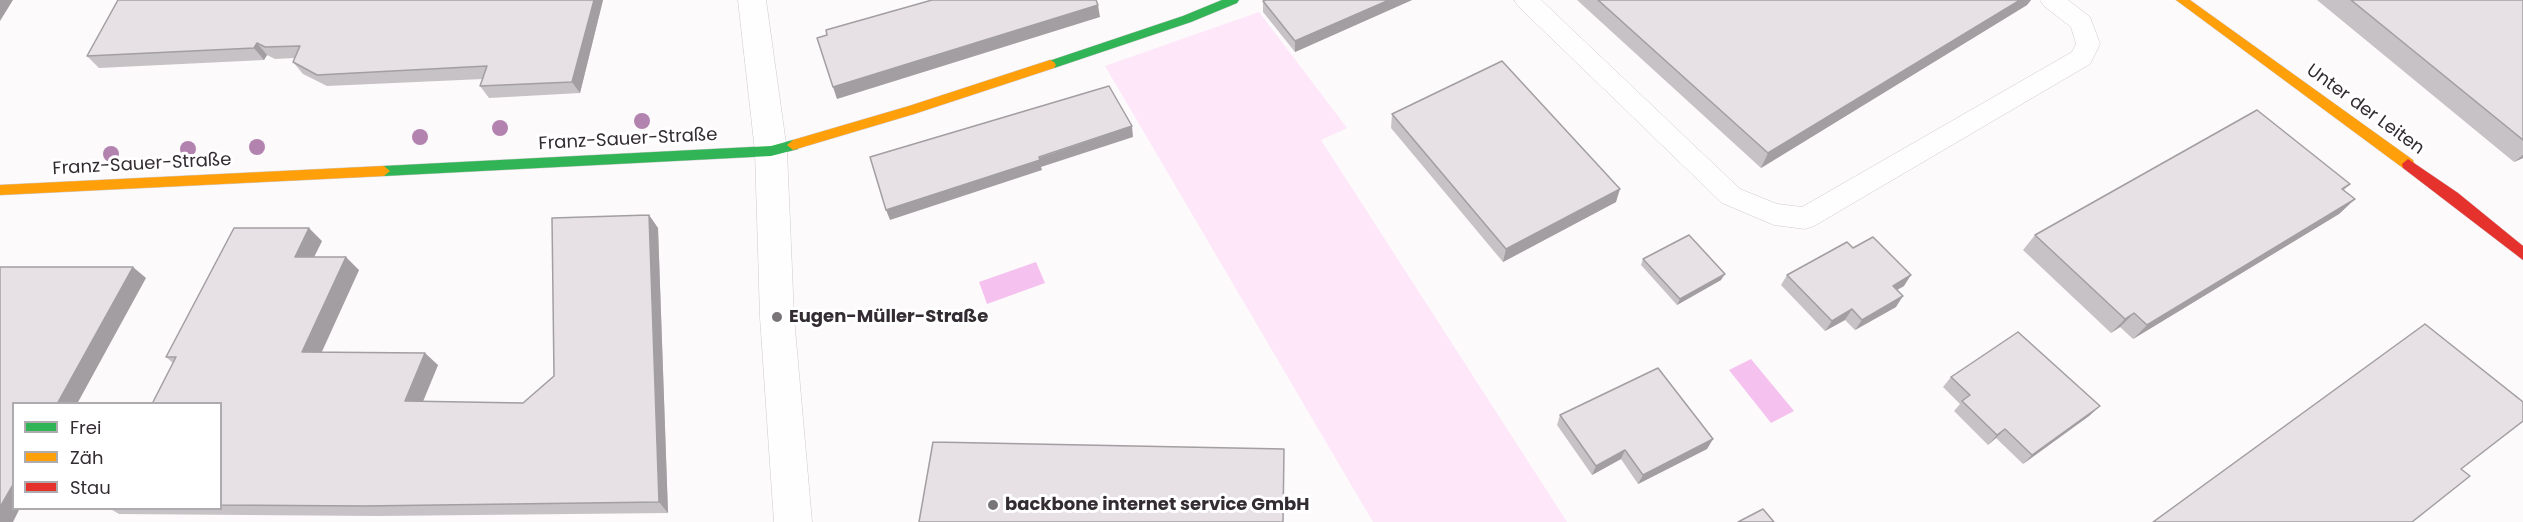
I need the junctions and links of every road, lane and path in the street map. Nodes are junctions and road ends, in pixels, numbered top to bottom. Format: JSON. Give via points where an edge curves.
{"nodes":[{"id":1,"x":752,"y":0,"type":"edge"},
{"id":2,"x":1233,"y":0,"type":"edge"},
{"id":3,"x":1526,"y":0,"type":"edge"},
{"id":4,"x":2052,"y":0,"type":"edge"},
{"id":5,"x":2182,"y":0,"type":"edge"},
{"id":6,"x":771,"y":151,"type":"junction"},
{"id":7,"x":0,"y":190,"type":"edge"},
{"id":8,"x":2523,"y":254,"type":"edge"},
{"id":9,"x":793,"y":522,"type":"edge"}],
"edges":[{"from":1,"to":6,"type":"street"},
{"from":2,"to":6,"type":"street","name":"Franz-Sauer-Straße","via":[[1187,20],[910,111]]},
{"from":3,"to":4,"type":"lane","via":[[1731,196],[1774,214],[1805,218],[2081,58],[2088,44],[2082,23]]},
{"from":5,"to":8,"type":"street","name":"Unter der Leiten","via":[[2453,196]]},
{"from":6,"to":7,"type":"street","name":"Franz-Sauer-Straße"},
{"from":6,"to":9,"type":"street","via":[[777,317]]}]}
